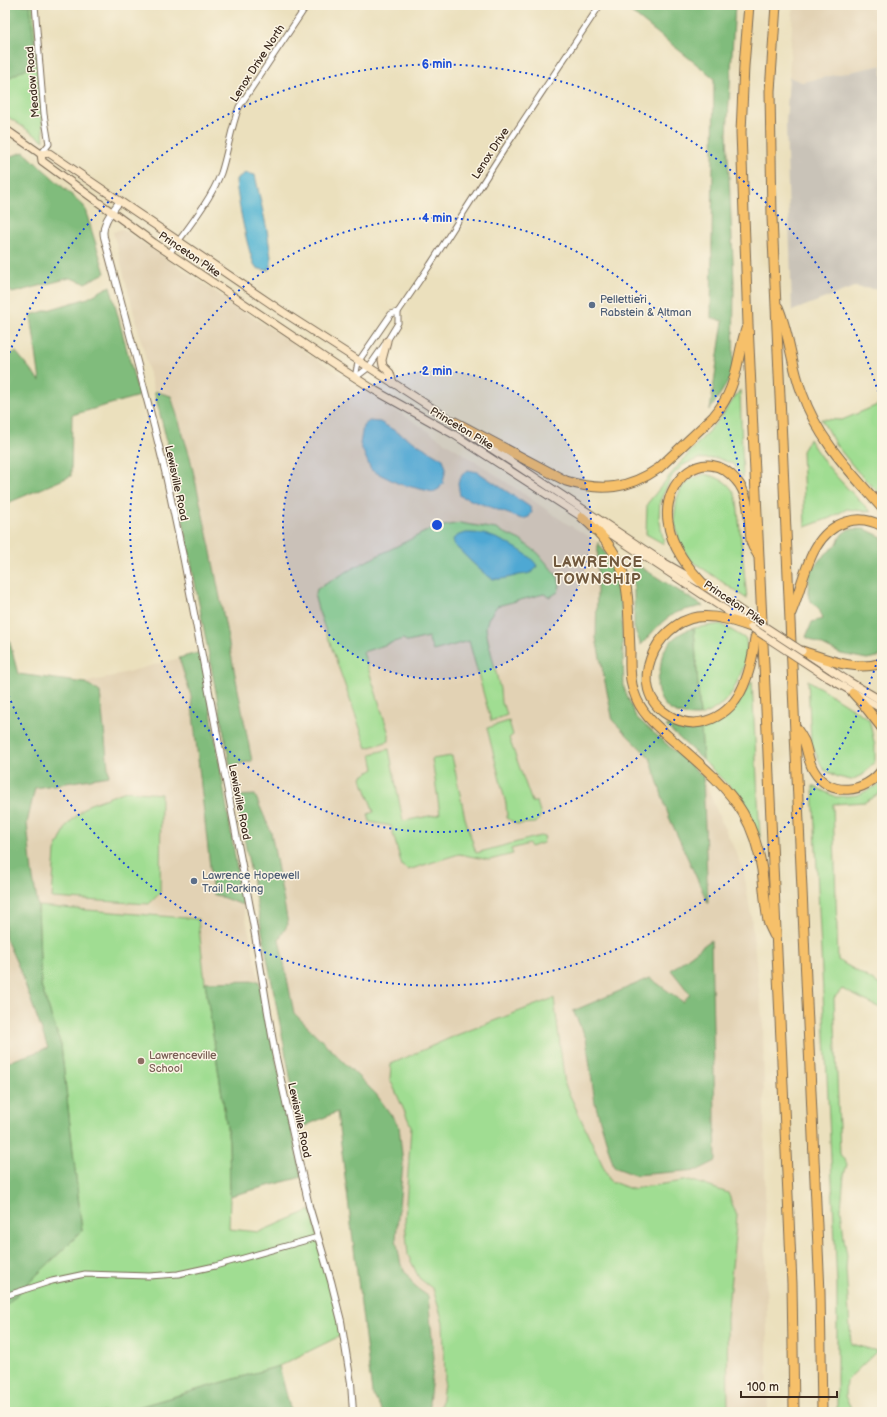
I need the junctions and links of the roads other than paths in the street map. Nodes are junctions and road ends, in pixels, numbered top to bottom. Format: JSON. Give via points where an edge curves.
{"nodes":[{"id":1,"x":35,"y":5,"type":"edge"},
{"id":2,"x":307,"y":5,"type":"edge"},
{"id":3,"x":600,"y":5,"type":"edge"},
{"id":4,"x":749,"y":5,"type":"edge"},
{"id":5,"x":776,"y":5,"type":"edge"},
{"id":6,"x":5,"y":129,"type":"edge"},
{"id":7,"x":41,"y":154,"type":"junction"},
{"id":8,"x":120,"y":201,"type":"junction"},
{"id":9,"x":111,"y":213,"type":"junction"},
{"id":10,"x":178,"y":241,"type":"junction"},
{"id":11,"x":169,"y":254,"type":"junction"},
{"id":12,"x":776,"y":303,"type":"junction"},
{"id":13,"x":398,"y":312,"type":"junction"},
{"id":14,"x":748,"y":324,"type":"junction"},
{"id":15,"x":387,"y":341,"type":"junction"},
{"id":16,"x":358,"y":362,"type":"junction"},
{"id":17,"x":368,"y":368,"type":"junction"},
{"id":18,"x":355,"y":378,"type":"junction"},
{"id":19,"x":393,"y":383,"type":"junction"},
{"id":20,"x":453,"y":421,"type":"junction"},
{"id":21,"x":882,"y":508,"type":"edge"},
{"id":22,"x":582,"y":517,"type":"junction"},
{"id":23,"x":882,"y":526,"type":"edge"},
{"id":24,"x":758,"y":555,"type":"junction"},
{"id":25,"x":705,"y":586,"type":"junction"},
{"id":26,"x":790,"y":615,"type":"junction"},
{"id":27,"x":762,"y":621,"type":"junction"},
{"id":28,"x":751,"y":627,"type":"junction"},
{"id":29,"x":802,"y":651,"type":"junction"},
{"id":30,"x":882,"y":663,"type":"edge"},
{"id":31,"x":853,"y":693,"type":"junction"},
{"id":32,"x":882,"y":701,"type":"edge"},
{"id":33,"x":882,"y":709,"type":"edge"},
{"id":34,"x":795,"y":725,"type":"junction"},
{"id":35,"x":882,"y":728,"type":"edge"},
{"id":36,"x":882,"y":770,"type":"edge"},
{"id":37,"x":776,"y":940,"type":"junction"},
{"id":38,"x":318,"y":1237,"type":"junction"},
{"id":39,"x":5,"y":1296,"type":"edge"},
{"id":40,"x":353,"y":1412,"type":"edge"},
{"id":41,"x":794,"y":1412,"type":"edge"},
{"id":42,"x":822,"y":1412,"type":"edge"}],
"edges":[{"from":1,"to":7,"type":"street","name":"Meadow Road","via":[[49,144]]},
{"from":2,"to":10,"type":"street","name":"Lenox Drive North","via":[[239,107],[213,189]]},
{"from":3,"to":13,"type":"street","name":"Lenox Drive"},
{"from":4,"to":14,"type":"highway","via":[[741,132]]},
{"from":5,"to":12,"type":"highway","via":[[770,131]]},
{"from":6,"to":7,"type":"main road","name":"Princeton Pike"},
{"from":7,"to":8,"type":"main road","name":"Princeton Pike","via":[[49,153]]},
{"from":7,"to":9,"type":"main road","name":"Princeton Pike","via":[[42,161]]},
{"from":8,"to":9,"type":"street","name":"Lewisville Road"},
{"from":8,"to":10,"type":"main road","name":"Princeton Pike"},
{"from":9,"to":11,"type":"main road","name":"Princeton Pike"},
{"from":9,"to":38,"type":"street","name":"Lewisville Road","via":[[104,225],[104,237],[165,471],[253,923],[266,1007],[300,1167]]},
{"from":10,"to":11,"type":"street","name":"Lenox Drive North"},
{"from":10,"to":16,"type":"main road","name":"Princeton Pike"},
{"from":11,"to":18,"type":"main road","name":"Princeton Pike"},
{"from":12,"to":21,"type":"highway","via":[[784,322],[799,384],[814,420],[832,451]]},
{"from":12,"to":26,"type":"highway"},
{"from":13,"to":15,"type":"street","name":"Lenox Drive","via":[[398,323]]},
{"from":13,"to":16,"type":"street","name":"Lenox Drive","via":[[390,314]]},
{"from":14,"to":20,"type":"highway","via":[[741,343],[737,372],[721,408],[659,468],[627,484],[603,488],[566,481]]},
{"from":14,"to":24,"type":"highway"},
{"from":15,"to":17,"type":"street","name":"Lenox Drive"},
{"from":15,"to":19,"type":"main road","via":[[382,360]]},
{"from":16,"to":17,"type":"main road","name":"Princeton Pike"},
{"from":16,"to":18,"type":"street","name":"Lenox Drive"},
{"from":17,"to":18,"type":"street","name":"Lenox Drive"},
{"from":17,"to":19,"type":"main road","name":"Princeton Pike"},
{"from":18,"to":22,"type":"main road","name":"Princeton Pike","via":[[453,434]]},
{"from":19,"to":20,"type":"main road","name":"Princeton Pike"},
{"from":20,"to":25,"type":"main road","name":"Princeton Pike","via":[[663,562]]},
{"from":22,"to":28,"type":"main road","name":"Princeton Pike"},
{"from":22,"to":37,"type":"highway","via":[[612,548],[623,570],[628,592],[631,680],[637,700],[649,719],[723,786],[743,813],[759,852],[768,922]]},
{"from":23,"to":26,"type":"highway","via":[[865,520],[849,521],[826,533],[802,576]]},
{"from":24,"to":25,"type":"highway","via":[[751,544],[745,495],[736,479],[714,466],[690,470],[679,478],[671,493],[667,511],[668,521],[680,554]]},
{"from":24,"to":27,"type":"highway"},
{"from":25,"to":29,"type":"main road","name":"Princeton Pike","bridge":true},
{"from":26,"to":34,"type":"highway"},
{"from":27,"to":28,"type":"highway","via":[[755,638],[745,681],[729,707],[716,717],[700,722],[683,722],[659,707],[650,693],[647,676],[654,650],[666,633],[679,623],[698,617],[718,617]]},
{"from":27,"to":37,"type":"highway"},
{"from":28,"to":31,"type":"main road","name":"Princeton Pike","bridge":true},
{"from":29,"to":30,"type":"highway","via":[[858,667]]},
{"from":29,"to":32,"type":"main road","name":"Princeton Pike"},
{"from":31,"to":33,"type":"main road","name":"Princeton Pike"},
{"from":31,"to":35,"type":"highway"},
{"from":34,"to":36,"type":"highway","via":[[814,772],[825,783],[848,790],[872,782]]},
{"from":34,"to":42,"type":"highway","via":[[820,1293]]},
{"from":37,"to":41,"type":"highway","via":[[792,1284]]},
{"from":38,"to":39,"type":"street","via":[[178,1274],[85,1274]]},
{"from":38,"to":40,"type":"street","name":"Lewisville Road","via":[[341,1321]]}]}
